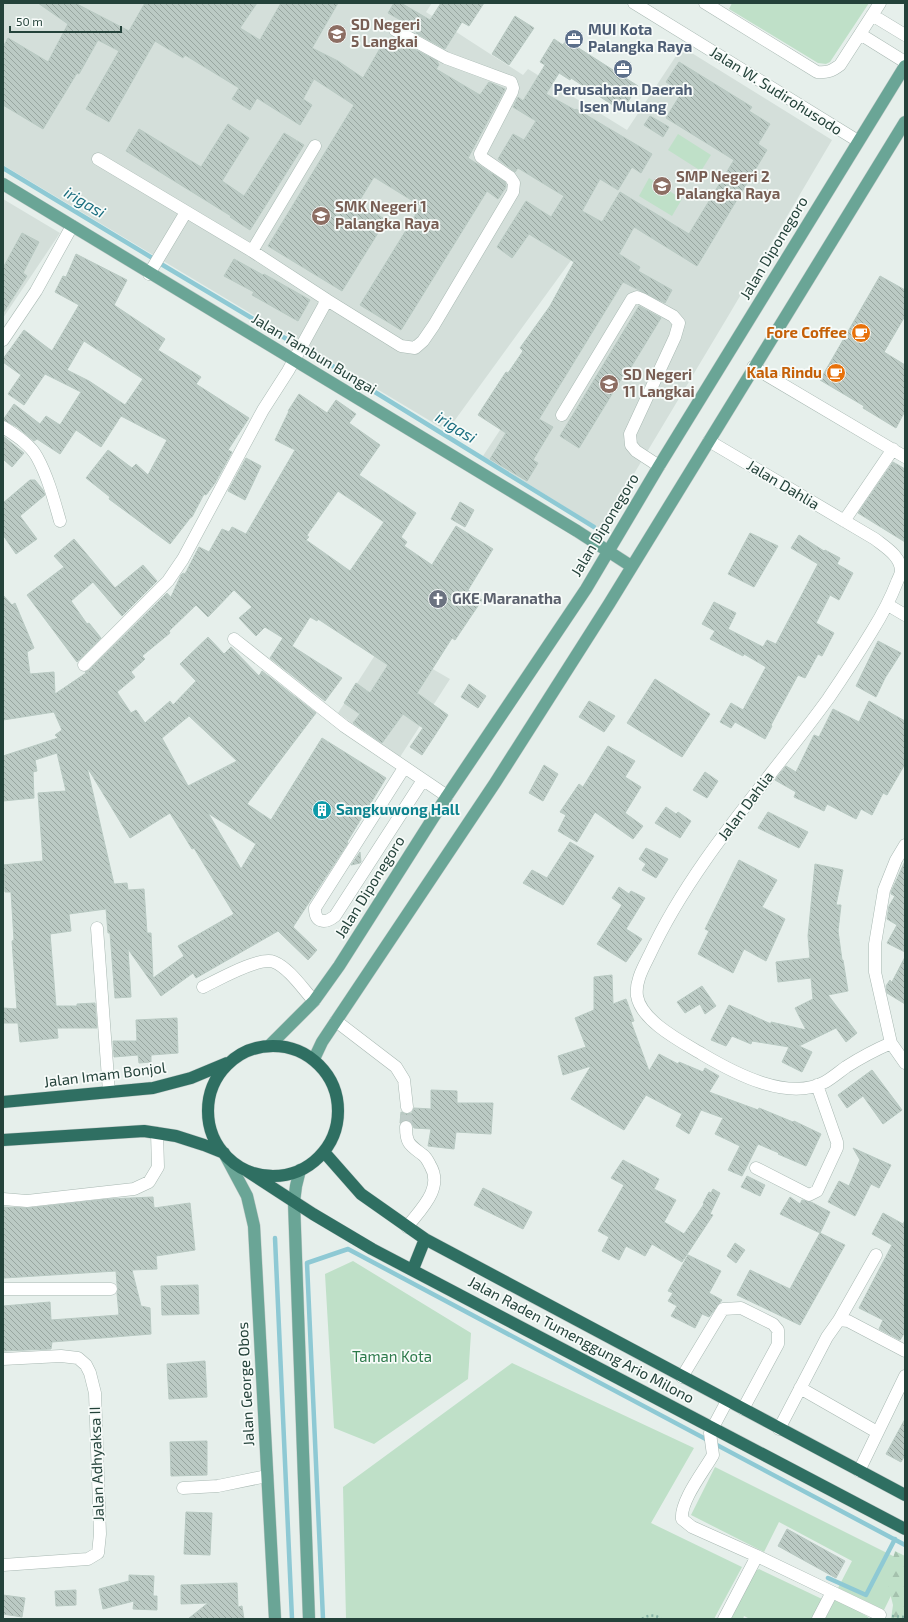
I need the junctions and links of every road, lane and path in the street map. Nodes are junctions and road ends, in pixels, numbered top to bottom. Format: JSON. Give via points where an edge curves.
{"nodes":[{"id":1,"x":634,"y":3,"type":"edge"},
{"id":2,"x":705,"y":3,"type":"edge"},
{"id":3,"x":880,"y":3,"type":"edge"},
{"id":4,"x":717,"y":7,"type":"edge"},
{"id":5,"x":872,"y":15,"type":"junction"},
{"id":6,"x":395,"y":30,"type":"dead end"},
{"id":7,"x":860,"y":34,"type":"junction"},
{"id":8,"x":905,"y":35,"type":"edge"},
{"id":9,"x":905,"y":62,"type":"edge"},
{"id":10,"x":905,"y":66,"type":"edge"},
{"id":11,"x":905,"y":122,"type":"edge"},
{"id":12,"x":858,"y":142,"type":"junction"},
{"id":13,"x":315,"y":146,"type":"dead end"},
{"id":14,"x":98,"y":158,"type":"dead end"},
{"id":15,"x":3,"y":184,"type":"edge"},
{"id":16,"x":186,"y":212,"type":"junction"},
{"id":17,"x":72,"y":226,"type":"junction"},
{"id":18,"x":252,"y":251,"type":"junction"},
{"id":19,"x":149,"y":274,"type":"junction"},
{"id":20,"x":327,"y":300,"type":"junction"},
{"id":21,"x":3,"y":340,"type":"edge"},
{"id":22,"x":294,"y":361,"type":"junction"},
{"id":23,"x":753,"y":367,"type":"junction"},
{"id":24,"x":562,"y":414,"type":"dead end"},
{"id":25,"x":3,"y":427,"type":"edge"},
{"id":26,"x":709,"y":441,"type":"junction"},
{"id":27,"x":893,"y":449,"type":"junction"},
{"id":28,"x":905,"y":457,"type":"edge"},
{"id":29,"x":659,"y":466,"type":"junction"},
{"id":30,"x":60,"y":521,"type":"dead end"},
{"id":31,"x":844,"y":521,"type":"junction"},
{"id":32,"x":608,"y":551,"type":"junction"},
{"id":33,"x":631,"y":566,"type":"junction"},
{"id":34,"x":888,"y":605,"type":"junction"},
{"id":35,"x":905,"y":615,"type":"edge"},
{"id":36,"x":234,"y":639,"type":"dead end"},
{"id":37,"x":84,"y":665,"type":"dead end"},
{"id":38,"x":404,"y":768,"type":"junction"},
{"id":39,"x":423,"y":780,"type":"junction"},
{"id":40,"x":447,"y":796,"type":"junction"},
{"id":41,"x":905,"y":845,"type":"edge"},
{"id":42,"x":97,"y":928,"type":"dead end"},
{"id":43,"x":203,"y":987,"type":"dead end"},
{"id":44,"x":314,"y":1001,"type":"junction"},
{"id":45,"x":336,"y":1021,"type":"junction"},
{"id":46,"x":891,"y":1043,"type":"junction"},
{"id":47,"x":270,"y":1045,"type":"junction"},
{"id":48,"x":314,"y":1059,"type":"junction"},
{"id":49,"x":231,"y":1061,"type":"junction"},
{"id":50,"x":905,"y":1063,"type":"edge"},
{"id":51,"x":816,"y":1085,"type":"junction"},
{"id":52,"x":109,"y":1092,"type":"junction"},
{"id":53,"x":3,"y":1102,"type":"edge"},
{"id":54,"x":407,"y":1107,"type":"tunnel mouth"},
{"id":55,"x":406,"y":1127,"type":"tunnel mouth"},
{"id":56,"x":157,"y":1133,"type":"junction"},
{"id":57,"x":3,"y":1140,"type":"edge"},
{"id":58,"x":324,"y":1152,"type":"junction"},
{"id":59,"x":224,"y":1153,"type":"junction"},
{"id":60,"x":756,"y":1168,"type":"dead end"},
{"id":61,"x":300,"y":1170,"type":"junction"},
{"id":62,"x":247,"y":1171,"type":"junction"},
{"id":63,"x":3,"y":1199,"type":"edge"},
{"id":64,"x":294,"y":1202,"type":"junction"},
{"id":65,"x":407,"y":1227,"type":"junction"},
{"id":66,"x":426,"y":1239,"type":"junction"},
{"id":67,"x":876,"y":1255,"type":"dead end"},
{"id":68,"x":413,"y":1270,"type":"junction"},
{"id":69,"x":3,"y":1289,"type":"edge"},
{"id":70,"x":111,"y":1290,"type":"dead end"},
{"id":71,"x":839,"y":1320,"type":"junction"},
{"id":72,"x":905,"y":1351,"type":"edge"},
{"id":73,"x":3,"y":1359,"type":"edge"},
{"id":74,"x":905,"y":1376,"type":"edge"},
{"id":75,"x":682,"y":1377,"type":"junction"},
{"id":76,"x":800,"y":1388,"type":"junction"},
{"id":77,"x":727,"y":1401,"type":"junction"},
{"id":78,"x":743,"y":1409,"type":"junction"},
{"id":79,"x":779,"y":1429,"type":"junction"},
{"id":80,"x":712,"y":1430,"type":"junction"},
{"id":81,"x":877,"y":1432,"type":"junction"},
{"id":82,"x":859,"y":1471,"type":"junction"},
{"id":83,"x":267,"y":1476,"type":"junction"},
{"id":84,"x":183,"y":1488,"type":"dead end"},
{"id":85,"x":905,"y":1495,"type":"edge"},
{"id":86,"x":905,"y":1528,"type":"edge"},
{"id":87,"x":757,"y":1556,"type":"junction"},
{"id":88,"x":3,"y":1565,"type":"edge"},
{"id":89,"x":832,"y":1592,"type":"junction"},
{"id":90,"x":275,"y":1619,"type":"edge"},
{"id":91,"x":308,"y":1619,"type":"edge"},
{"id":92,"x":642,"y":1619,"type":"edge"},
{"id":93,"x":661,"y":1619,"type":"edge"},
{"id":94,"x":724,"y":1619,"type":"edge"},
{"id":95,"x":818,"y":1619,"type":"edge"},
{"id":96,"x":878,"y":1619,"type":"edge"}],
"edges":[{"from":1,"to":12,"type":"street","name":"Jalan W. Sudirohusodo"},
{"from":2,"to":4,"type":"street"},
{"from":3,"to":5,"type":"street"},
{"from":4,"to":7,"type":"street","via":[[817,72],[832,71],[840,65]]},
{"from":5,"to":7,"type":"street"},
{"from":5,"to":8,"type":"street"},
{"from":6,"to":20,"type":"street","via":[[446,58],[511,82],[512,92],[480,154],[510,177],[514,183],[513,192],[434,325],[415,348],[401,346]]},
{"from":7,"to":9,"type":"street"},
{"from":10,"to":12,"type":"main road","name":"Jalan Diponegoro"},
{"from":11,"to":23,"type":"main road"},
{"from":12,"to":29,"type":"main road","name":"Jalan Diponegoro"},
{"from":13,"to":18,"type":"street"},
{"from":14,"to":16,"type":"street"},
{"from":15,"to":17,"type":"main road","name":"Jalan Tambun Bungai"},
{"from":16,"to":18,"type":"street"},
{"from":16,"to":19,"type":"street"},
{"from":17,"to":19,"type":"main road","name":"Jalan Tambun Bungai"},
{"from":17,"to":21,"type":"street","via":[[36,291]]},
{"from":18,"to":20,"type":"street"},
{"from":19,"to":22,"type":"main road","name":"Jalan Tambun Bungai"},
{"from":20,"to":22,"type":"street"},
{"from":22,"to":32,"type":"main road","name":"Jalan Tambun Bungai"},
{"from":22,"to":37,"type":"street","via":[[263,410],[183,559],[168,581]]},
{"from":23,"to":26,"type":"main road"},
{"from":23,"to":27,"type":"street"},
{"from":24,"to":29,"type":"street","via":[[632,299],[642,299],[673,316],[679,323],[630,434],[631,445],[636,451]]},
{"from":25,"to":30,"type":"street","via":[[19,438],[37,456]]},
{"from":26,"to":31,"type":"street","name":"Jalan Dahlia"},
{"from":26,"to":33,"type":"main road"},
{"from":27,"to":28,"type":"street"},
{"from":27,"to":31,"type":"street"},
{"from":29,"to":32,"type":"main road","name":"Jalan Diponegoro"},
{"from":31,"to":34,"type":"street","name":"Jalan Dahlia","via":[[875,539],[898,560],[901,571]]},
{"from":32,"to":33,"type":"main road","name":"Jalan Tambun Bungai"},
{"from":32,"to":40,"type":"main road","name":"Jalan Diponegoro","via":[[586,589]]},
{"from":33,"to":45,"type":"main road","via":[[495,783]]},
{"from":34,"to":35,"type":"street"},
{"from":34,"to":51,"type":"street","name":"Jalan Dahlia","via":[[828,698],[698,870],[657,939],[639,976],[637,996],[644,1012],[674,1037],[724,1067],[754,1080],[774,1086],[796,1088]]},
{"from":36,"to":38,"type":"street","via":[[344,726]]},
{"from":38,"to":39,"type":"street"},
{"from":38,"to":39,"type":"street","via":[[315,908],[318,919],[323,922],[329,921],[335,916]]},
{"from":39,"to":40,"type":"street"},
{"from":40,"to":44,"type":"main road","name":"Jalan Diponegoro"},
{"from":41,"to":46,"type":"street","via":[[884,890],[875,944],[875,972]]},
{"from":42,"to":52,"type":"street"},
{"from":43,"to":44,"type":"street","via":[[246,966],[274,962],[286,970]]},
{"from":44,"to":47,"type":"main road","name":"Jalan Diponegoro"},
{"from":45,"to":48,"type":"main road"},
{"from":45,"to":54,"type":"street","via":[[396,1067],[404,1080]]},
{"from":46,"to":50,"type":"street"},
{"from":46,"to":51,"type":"street","name":"Jalan Dahlia","via":[[867,1054]]},
{"from":47,"to":48,"type":"highway","via":[[286,1046]]},
{"from":47,"to":49,"type":"highway","via":[[249,1050]]},
{"from":48,"to":58,"type":"highway","via":[[326,1071],[334,1086],[338,1103],[338,1121],[333,1137]]},
{"from":49,"to":52,"type":"highway","name":"Jalan Imam Bonjol","via":[[169,1085]]},
{"from":49,"to":59,"type":"highway","via":[[221,1072],[209,1099],[208,1113],[213,1135]]},
{"from":51,"to":60,"type":"street","via":[[837,1142],[834,1157],[817,1191],[809,1195]]},
{"from":52,"to":53,"type":"highway","name":"Jalan Imam Bonjol"},
{"from":55,"to":65,"type":"street","via":[[406,1138],[410,1146],[425,1156],[435,1181],[432,1194]]},
{"from":56,"to":57,"type":"highway","via":[[144,1131]]},
{"from":56,"to":59,"type":"highway","via":[[176,1136]]},
{"from":56,"to":63,"type":"street","via":[[158,1167],[149,1182],[134,1189],[27,1201]]},
{"from":58,"to":61,"type":"highway"},
{"from":58,"to":65,"type":"highway","name":"Jalan Raden Tumenggung Ario Milono","via":[[361,1194]]},
{"from":59,"to":62,"type":"highway"},
{"from":59,"to":83,"type":"main road","name":"Jalan George Obos","via":[[247,1196],[254,1226]]},
{"from":61,"to":62,"type":"highway","via":[[290,1174],[268,1176]]},
{"from":61,"to":64,"type":"main road"},
{"from":62,"to":64,"type":"highway","name":"Jalan Raden Tumenggung Ario Milono"},
{"from":64,"to":68,"type":"highway","name":"Jalan Raden Tumenggung Ario Milono"},
{"from":64,"to":91,"type":"main road"},
{"from":65,"to":66,"type":"highway","name":"Jalan Raden Tumenggung Ario Milono"},
{"from":66,"to":68,"type":"highway"},
{"from":66,"to":75,"type":"highway","name":"Jalan Raden Tumenggung Ario Milono"},
{"from":67,"to":71,"type":"street"},
{"from":68,"to":80,"type":"highway","name":"Jalan Raden Tumenggung Ario Milono"},
{"from":69,"to":70,"type":"street"},
{"from":71,"to":72,"type":"street","via":[[848,1321]]},
{"from":71,"to":76,"type":"street"},
{"from":73,"to":88,"type":"street","name":"Jalan Adhyaksa II","via":[[61,1356],[78,1358],[86,1365],[95,1392],[100,1534],[98,1553],[88,1559]]},
{"from":74,"to":81,"type":"street"},
{"from":75,"to":77,"type":"highway","name":"Jalan Raden Tumenggung Ario Milono"},
{"from":75,"to":78,"type":"street","via":[[723,1309],[741,1308],[774,1324],[778,1330],[778,1344]]},
{"from":76,"to":79,"type":"street"},
{"from":76,"to":81,"type":"street"},
{"from":77,"to":78,"type":"highway","name":"Jalan Raden Tumenggung Ario Milono"},
{"from":77,"to":80,"type":"street"},
{"from":78,"to":79,"type":"highway","name":"Jalan Raden Tumenggung Ario Milono"},
{"from":79,"to":82,"type":"highway","name":"Jalan Raden Tumenggung Ario Milono"},
{"from":80,"to":86,"type":"highway","name":"Jalan Raden Tumenggung Ario Milono"},
{"from":80,"to":87,"type":"street","via":[[714,1455],[687,1498],[681,1512],[682,1520]]},
{"from":81,"to":82,"type":"street"},
{"from":82,"to":85,"type":"highway","name":"Jalan Raden Tumenggung Ario Milono"},
{"from":83,"to":84,"type":"street","via":[[218,1486]]},
{"from":83,"to":90,"type":"main road","name":"Jalan George Obos"},
{"from":87,"to":89,"type":"street"},
{"from":87,"to":94,"type":"street"},
{"from":89,"to":95,"type":"street"},
{"from":89,"to":96,"type":"street","via":[[880,1615]]},
{"from":92,"to":93,"type":"path","via":[[650,1615]]}]}
